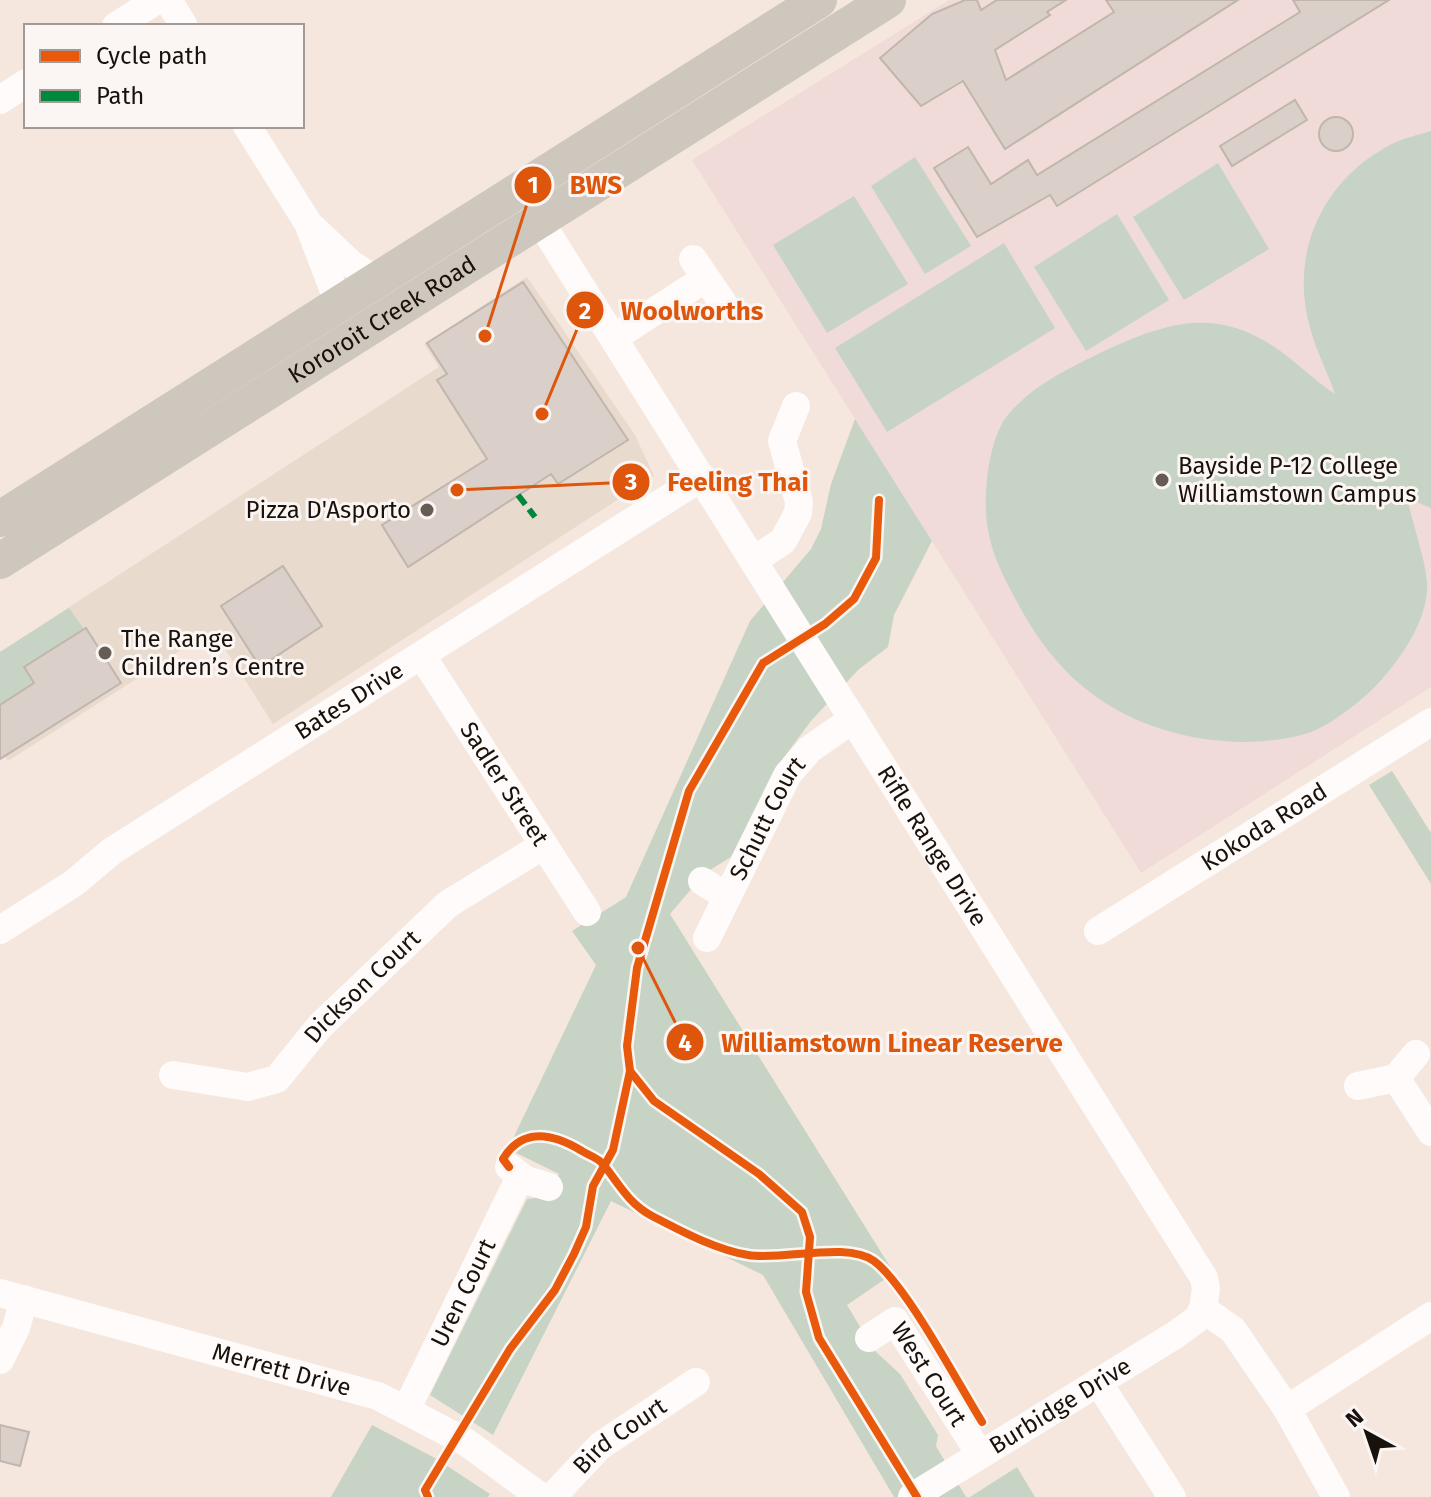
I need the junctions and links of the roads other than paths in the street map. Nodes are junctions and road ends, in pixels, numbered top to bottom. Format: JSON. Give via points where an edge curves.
{"nodes":[{"id":1,"x":157,"y":0,"type":"edge"},
{"id":2,"x":168,"y":0,"type":"edge"},
{"id":3,"x":819,"y":0,"type":"edge"},
{"id":4,"x":888,"y":0,"type":"edge"},
{"id":5,"x":119,"y":24,"type":"edge"},
{"id":6,"x":183,"y":24,"type":"edge"},
{"id":7,"x":24,"y":84,"type":"edge"},
{"id":8,"x":0,"y":100,"type":"edge"},
{"id":9,"x":248,"y":128,"type":"edge"},
{"id":10,"x":520,"y":190,"type":"junction"},
{"id":11,"x":540,"y":220,"type":"junction"},
{"id":12,"x":308,"y":223,"type":"junction"},
{"id":13,"x":376,"y":280,"type":"junction"},
{"id":14,"x":723,"y":303,"type":"dead end"},
{"id":15,"x":332,"y":308,"type":"junction"},
{"id":16,"x":381,"y":321,"type":"junction"},
{"id":17,"x":615,"y":337,"type":"junction"},
{"id":18,"x":781,"y":420,"type":"dead end"},
{"id":19,"x":702,"y":477,"type":"junction"},
{"id":20,"x":0,"y":519,"type":"edge"},
{"id":21,"x":754,"y":560,"type":"junction"},
{"id":22,"x":0,"y":561,"type":"edge"},
{"id":23,"x":422,"y":656,"type":"junction"},
{"id":24,"x":853,"y":719,"type":"junction"},
{"id":25,"x":1431,"y":722,"type":"edge"},
{"id":26,"x":544,"y":845,"type":"junction"},
{"id":27,"x":702,"y":881,"type":"dead end"},
{"id":28,"x":727,"y":897,"type":"junction"},
{"id":29,"x":587,"y":912,"type":"dead end"},
{"id":30,"x":0,"y":930,"type":"edge"},
{"id":31,"x":1098,"y":931,"type":"dead end"},
{"id":32,"x":707,"y":938,"type":"dead end"},
{"id":33,"x":1416,"y":1054,"type":"dead end"},
{"id":34,"x":173,"y":1075,"type":"dead end"},
{"id":35,"x":1396,"y":1078,"type":"junction"},
{"id":36,"x":1358,"y":1086,"type":"dead end"},
{"id":37,"x":1431,"y":1132,"type":"edge"},
{"id":38,"x":549,"y":1187,"type":"dead end"},
{"id":39,"x":12,"y":1296,"type":"edge"},
{"id":40,"x":1203,"y":1309,"type":"junction"},
{"id":41,"x":1431,"y":1316,"type":"edge"},
{"id":42,"x":869,"y":1338,"type":"dead end"},
{"id":43,"x":0,"y":1360,"type":"edge"},
{"id":44,"x":696,"y":1382,"type":"dead end"},
{"id":45,"x":1098,"y":1382,"type":"junction"},
{"id":46,"x":407,"y":1408,"type":"junction"},
{"id":47,"x":1287,"y":1409,"type":"junction"},
{"id":48,"x":980,"y":1454,"type":"junction"},
{"id":49,"x":541,"y":1497,"type":"edge"},
{"id":50,"x":552,"y":1497,"type":"edge"},
{"id":51,"x":912,"y":1497,"type":"edge"},
{"id":52,"x":1172,"y":1497,"type":"edge"},
{"id":53,"x":1336,"y":1497,"type":"edge"}],
"edges":[{"from":1,"to":5,"type":"street"},
{"from":2,"to":6,"type":"street"},
{"from":3,"to":10,"type":"main road","name":"Kororoit Creek Road"},
{"from":4,"to":11,"type":"main road","name":"Kororoit Creek Road"},
{"from":7,"to":8,"type":"street"},
{"from":9,"to":12,"type":"street"},
{"from":10,"to":11,"type":"street","name":"Rifle Range Drive"},
{"from":10,"to":13,"type":"main road","name":"Kororoit Creek Road"},
{"from":11,"to":16,"type":"main road","name":"Kororoit Creek Road"},
{"from":11,"to":17,"type":"street","name":"Rifle Range Drive"},
{"from":12,"to":13,"type":"street"},
{"from":12,"to":15,"type":"street"},
{"from":13,"to":15,"type":"main road","name":"Kororoit Creek Road"},
{"from":14,"to":17,"type":"street","via":[[699,268]]},
{"from":15,"to":16,"type":"main road"},
{"from":15,"to":20,"type":"main road","name":"Kororoit Creek Road"},
{"from":16,"to":22,"type":"main road","name":"Kororoit Creek Road"},
{"from":17,"to":19,"type":"street","name":"Rifle Range Drive"},
{"from":18,"to":21,"type":"street","via":[[798,513],[783,541]]},
{"from":19,"to":21,"type":"street","name":"Rifle Range Drive"},
{"from":19,"to":23,"type":"street","name":"Bates Drive"},
{"from":21,"to":24,"type":"street","name":"Rifle Range Drive"},
{"from":23,"to":26,"type":"street","name":"Sadler Street"},
{"from":23,"to":30,"type":"street","name":"Bates Drive","via":[[112,851],[74,883]]},
{"from":24,"to":28,"type":"street","name":"Schutt Court","via":[[810,749],[788,774]]},
{"from":24,"to":40,"type":"street","name":"Rifle Range Drive","via":[[1204,1278]]},
{"from":25,"to":31,"type":"street","name":"Kokoda Road"},
{"from":26,"to":29,"type":"street","name":"Sadler Street"},
{"from":26,"to":34,"type":"street","name":"Dickson Court","via":[[448,904],[320,1026],[277,1079],[248,1087]]},
{"from":27,"to":28,"type":"street"},
{"from":28,"to":32,"type":"street","name":"Schutt Court"},
{"from":33,"to":35,"type":"street"},
{"from":35,"to":36,"type":"street"},
{"from":35,"to":37,"type":"street"},
{"from":38,"to":46,"type":"street","name":"Uren Court","via":[[514,1172]]},
{"from":39,"to":43,"type":"street","via":[[16,1328]]},
{"from":39,"to":46,"type":"street","name":"Merrett Drive","via":[[355,1387]]},
{"from":40,"to":45,"type":"street","name":"Burbidge Drive","via":[[1175,1335]]},
{"from":40,"to":47,"type":"street","via":[[1233,1330]]},
{"from":41,"to":47,"type":"street"},
{"from":42,"to":48,"type":"street","name":"West Court","via":[[895,1321]]},
{"from":44,"to":50,"type":"street","name":"Bird Court","via":[[600,1446]]},
{"from":45,"to":48,"type":"street","name":"Burbidge Drive"},
{"from":45,"to":52,"type":"street"},
{"from":46,"to":49,"type":"street","name":"Merrett Drive","via":[[475,1448]]},
{"from":47,"to":53,"type":"street"},
{"from":48,"to":51,"type":"street","name":"Burbidge Drive"}]}
